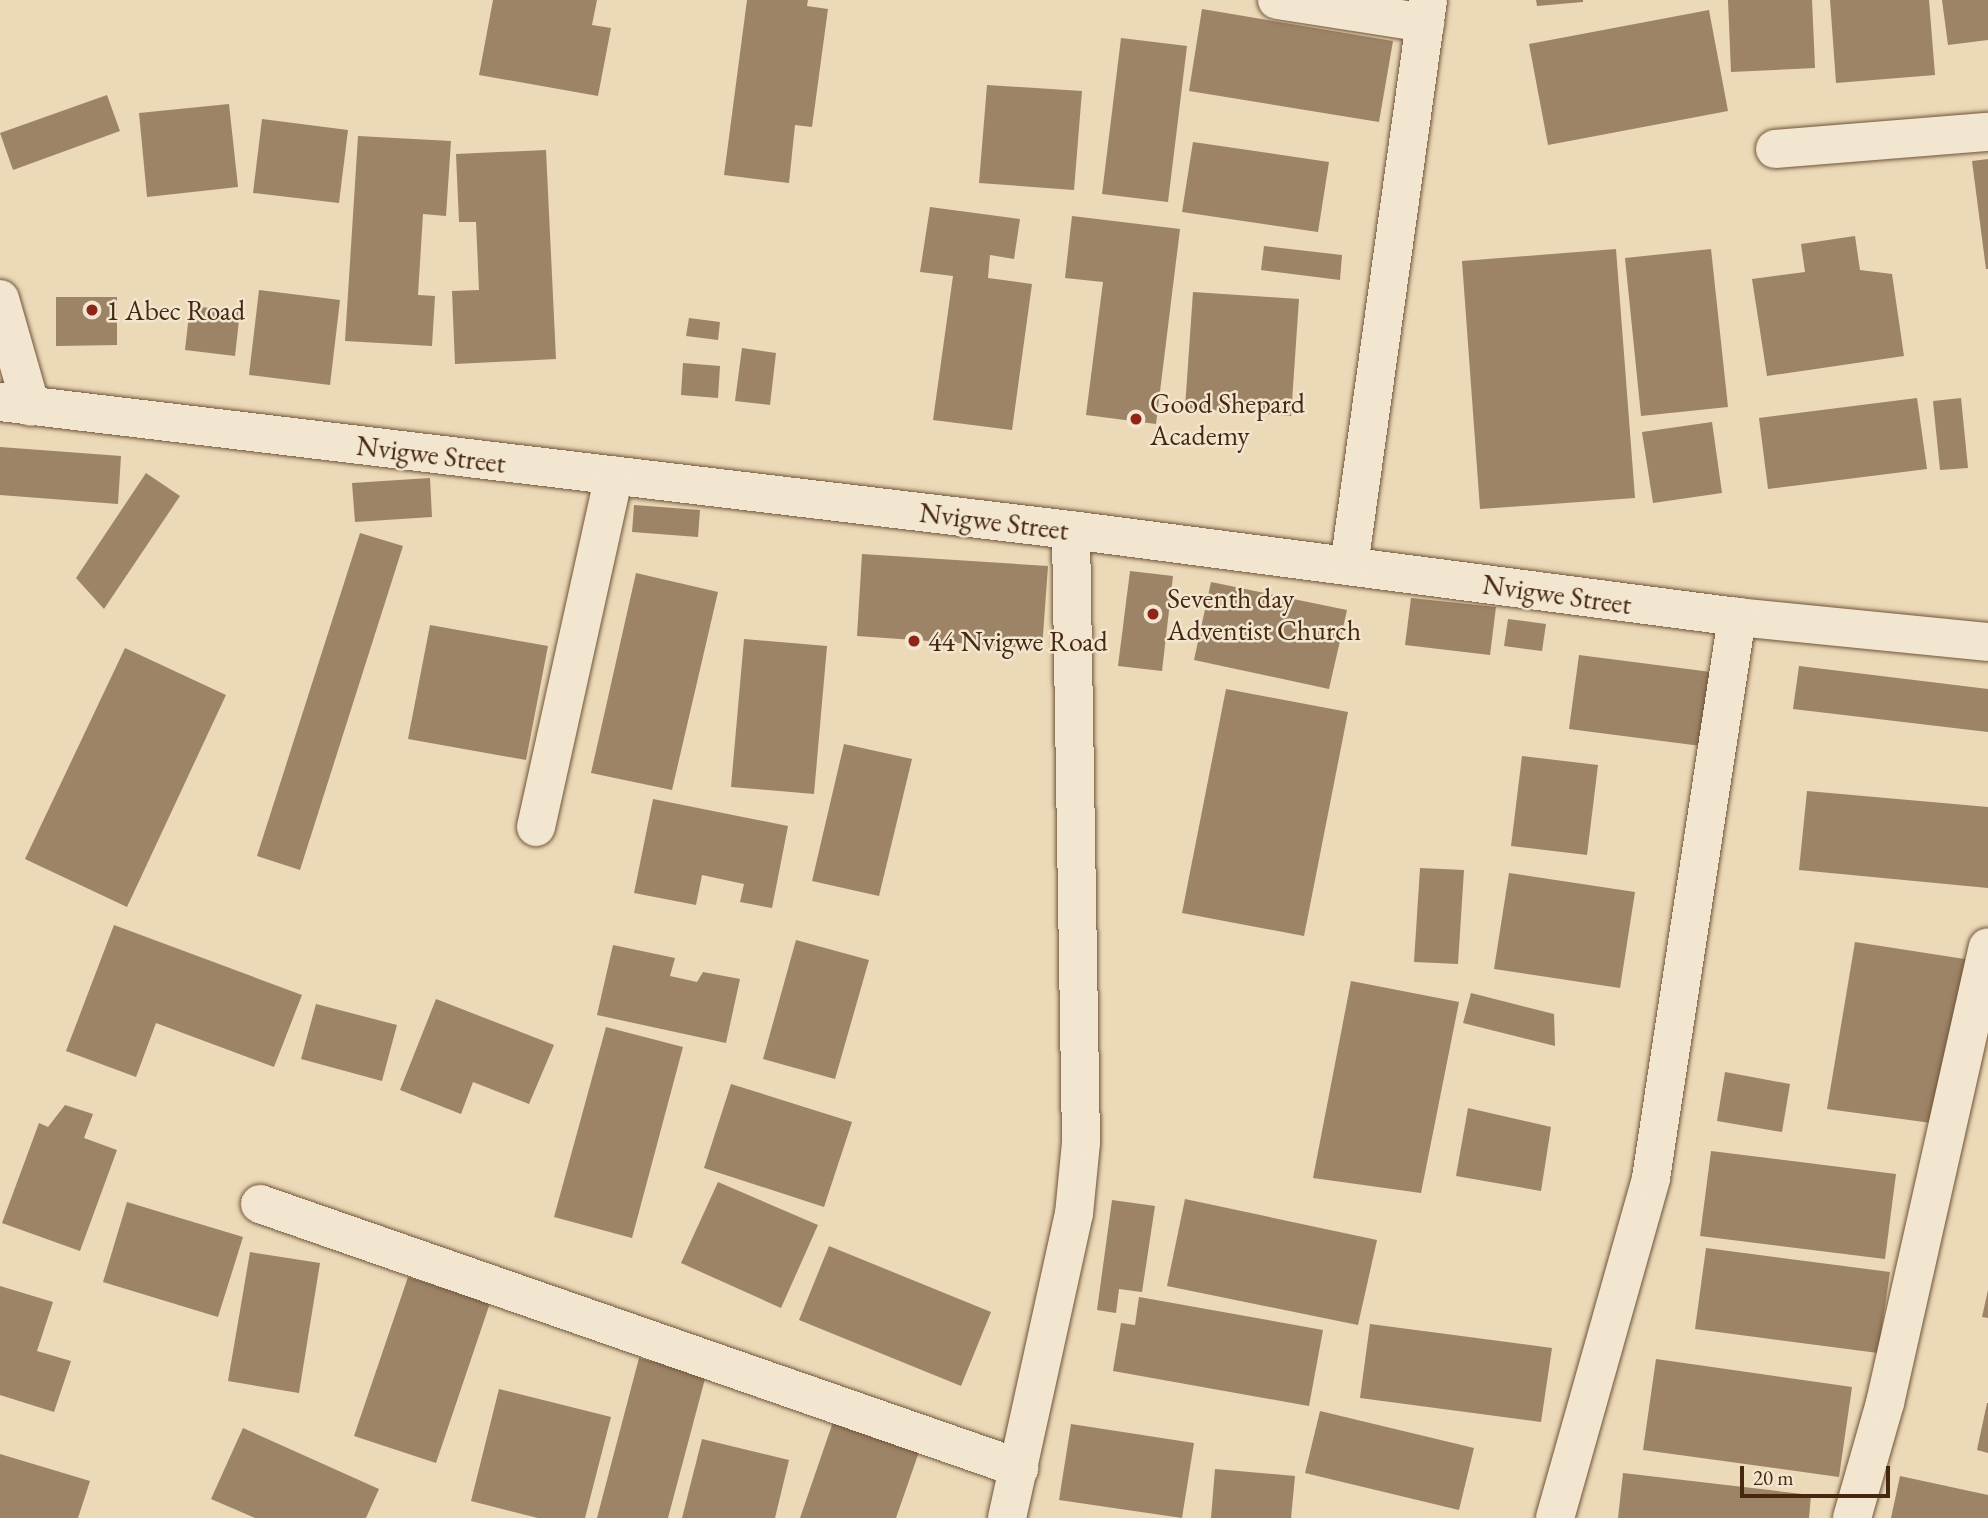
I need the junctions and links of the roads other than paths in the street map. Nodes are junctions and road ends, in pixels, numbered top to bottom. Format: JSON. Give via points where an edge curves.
{"nodes":[{"id":1,"x":1277,"y":0,"type":"edge"},
{"id":2,"x":1427,"y":12,"type":"edge"},
{"id":3,"x":1988,"y":132,"type":"edge"},
{"id":4,"x":1775,"y":149,"type":"dead end"},
{"id":5,"x":0,"y":299,"type":"edge"},
{"id":6,"x":15,"y":405,"type":"edge"},
{"id":7,"x":614,"y":476,"type":"junction"},
{"id":8,"x":1070,"y":530,"type":"junction"},
{"id":9,"x":1349,"y":566,"type":"junction"},
{"id":10,"x":1737,"y":617,"type":"junction"},
{"id":11,"x":1988,"y":642,"type":"edge"},
{"id":12,"x":536,"y":827,"type":"dead end"},
{"id":13,"x":1988,"y":947,"type":"edge"},
{"id":14,"x":260,"y":1203,"type":"dead end"},
{"id":15,"x":1019,"y":1468,"type":"junction"},
{"id":16,"x":1007,"y":1518,"type":"edge"},
{"id":17,"x":1555,"y":1518,"type":"edge"},
{"id":18,"x":1852,"y":1518,"type":"edge"}],
"edges":[{"from":1,"to":2,"type":"street"},
{"from":2,"to":9,"type":"street"},
{"from":3,"to":4,"type":"street"},
{"from":5,"to":6,"type":"street"},
{"from":6,"to":7,"type":"street","name":"Nvigwe Street"},
{"from":7,"to":8,"type":"street","name":"Nvigwe Street"},
{"from":7,"to":12,"type":"street"},
{"from":8,"to":9,"type":"street","name":"Nvigwe Street"},
{"from":8,"to":15,"type":"street","via":[[1081,1142],[1074,1214]]},
{"from":9,"to":10,"type":"street","name":"Nvigwe Street"},
{"from":10,"to":11,"type":"street","name":"Nvigwe Street"},
{"from":10,"to":17,"type":"street","via":[[1651,1178]]},
{"from":13,"to":18,"type":"street","via":[[1885,1403]]},
{"from":14,"to":15,"type":"street"},
{"from":15,"to":16,"type":"street"}]}
